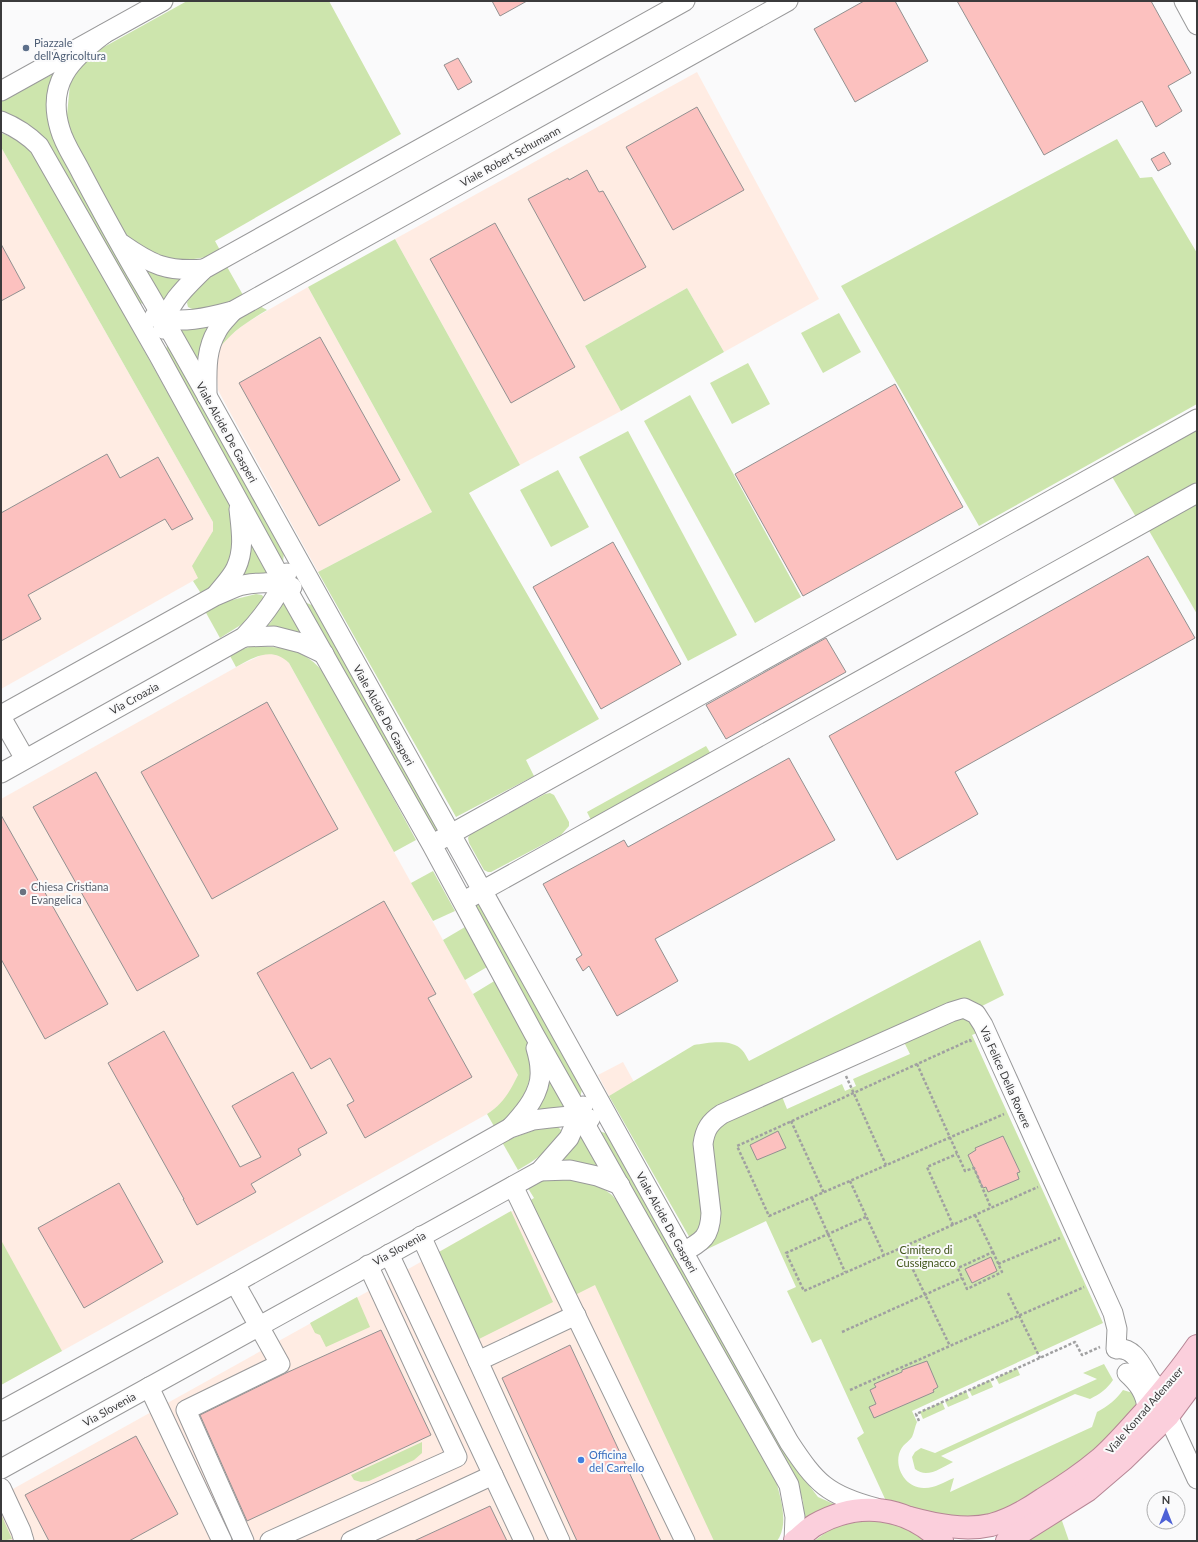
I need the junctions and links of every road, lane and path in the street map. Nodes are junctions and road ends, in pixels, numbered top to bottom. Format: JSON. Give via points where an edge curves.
{"nodes":[{"id":1,"x":163,"y":1,"type":"edge"},
{"id":2,"x":685,"y":1,"type":"edge"},
{"id":3,"x":788,"y":1,"type":"edge"},
{"id":4,"x":1184,"y":1,"type":"edge"},
{"id":5,"x":1197,"y":25,"type":"edge"},
{"id":6,"x":104,"y":34,"type":"junction"},
{"id":7,"x":1,"y":91,"type":"edge"},
{"id":8,"x":1,"y":122,"type":"edge"},
{"id":9,"x":119,"y":242,"type":"junction"},
{"id":10,"x":204,"y":269,"type":"junction"},
{"id":11,"x":129,"y":306,"type":"junction"},
{"id":12,"x":233,"y":311,"type":"junction"},
{"id":13,"x":164,"y":319,"type":"junction"},
{"id":14,"x":159,"y":356,"type":"junction"},
{"id":15,"x":207,"y":397,"type":"junction"},
{"id":16,"x":1197,"y":419,"type":"edge"},
{"id":17,"x":1197,"y":493,"type":"edge"},
{"id":18,"x":238,"y":500,"type":"junction"},
{"id":19,"x":293,"y":551,"type":"junction"},
{"id":20,"x":284,"y":584,"type":"junction"},
{"id":21,"x":215,"y":596,"type":"junction"},
{"id":22,"x":321,"y":600,"type":"junction"},
{"id":23,"x":244,"y":637,"type":"junction"},
{"id":24,"x":324,"y":654,"type":"junction"},
{"id":25,"x":1,"y":716,"type":"edge"},
{"id":26,"x":25,"y":760,"type":"junction"},
{"id":27,"x":1,"y":773,"type":"edge"},
{"id":28,"x":450,"y":834,"type":"junction"},
{"id":29,"x":432,"y":845,"type":"junction"},
{"id":30,"x":482,"y":891,"type":"junction"},
{"id":31,"x":463,"y":902,"type":"junction"},
{"id":32,"x":534,"y":1034,"type":"junction"},
{"id":33,"x":973,"y":1047,"type":"dead end"},
{"id":34,"x":917,"y":1064,"type":"junction"},
{"id":35,"x":849,"y":1081,"type":"dead end"},
{"id":36,"x":590,"y":1083,"type":"junction"},
{"id":37,"x":854,"y":1093,"type":"junction"},
{"id":38,"x":1000,"y":1108,"type":"dead end"},
{"id":39,"x":580,"y":1114,"type":"junction"},
{"id":40,"x":791,"y":1121,"type":"junction"},
{"id":41,"x":510,"y":1128,"type":"junction"},
{"id":42,"x":616,"y":1130,"type":"junction"},
{"id":43,"x":950,"y":1138,"type":"junction"},
{"id":44,"x":957,"y":1154,"type":"junction"},
{"id":45,"x":886,"y":1165,"type":"junction"},
{"id":46,"x":540,"y":1171,"type":"junction"},
{"id":47,"x":850,"y":1181,"type":"junction"},
{"id":48,"x":620,"y":1185,"type":"junction"},
{"id":49,"x":513,"y":1186,"type":"junction"},
{"id":50,"x":1041,"y":1186,"type":"dead end"},
{"id":51,"x":824,"y":1192,"type":"junction"},
{"id":52,"x":812,"y":1198,"type":"junction"},
{"id":53,"x":991,"y":1208,"type":"junction"},
{"id":54,"x":975,"y":1215,"type":"junction"},
{"id":55,"x":866,"y":1217,"type":"junction"},
{"id":56,"x":953,"y":1225,"type":"junction"},
{"id":57,"x":828,"y":1234,"type":"junction"},
{"id":58,"x":421,"y":1236,"type":"junction"},
{"id":59,"x":1064,"y":1236,"type":"dead end"},
{"id":60,"x":902,"y":1247,"type":"junction"},
{"id":61,"x":683,"y":1252,"type":"junction"},
{"id":62,"x":993,"y":1252,"type":"junction"},
{"id":63,"x":389,"y":1254,"type":"junction"},
{"id":64,"x":884,"y":1255,"type":"junction"},
{"id":65,"x":998,"y":1264,"type":"junction"},
{"id":66,"x":368,"y":1265,"type":"junction"},
{"id":67,"x":845,"y":1272,"type":"junction"},
{"id":68,"x":962,"y":1278,"type":"junction"},
{"id":69,"x":235,"y":1283,"type":"junction"},
{"id":70,"x":1086,"y":1286,"type":"dead end"},
{"id":71,"x":1008,"y":1293,"type":"dead end"},
{"id":72,"x":925,"y":1295,"type":"junction"},
{"id":73,"x":576,"y":1315,"type":"junction"},
{"id":74,"x":1019,"y":1315,"type":"junction"},
{"id":75,"x":259,"y":1326,"type":"junction"},
{"id":76,"x":842,"y":1332,"type":"dead end"},
{"id":77,"x":950,"y":1346,"type":"junction"},
{"id":78,"x":1197,"y":1346,"type":"edge"},
{"id":79,"x":1108,"y":1348,"type":"junction"},
{"id":80,"x":1040,"y":1358,"type":"junction"},
{"id":81,"x":478,"y":1361,"type":"junction"},
{"id":82,"x":1126,"y":1373,"type":"dead end"},
{"id":83,"x":1197,"y":1377,"type":"edge"},
{"id":84,"x":149,"y":1387,"type":"junction"},
{"id":85,"x":1164,"y":1388,"type":"junction"},
{"id":86,"x":850,"y":1390,"type":"dead end"},
{"id":87,"x":1148,"y":1409,"type":"junction"},
{"id":88,"x":1,"y":1411,"type":"edge"},
{"id":89,"x":1168,"y":1416,"type":"junction"},
{"id":90,"x":919,"y":1421,"type":"dead end"},
{"id":91,"x":1,"y":1469,"type":"edge"},
{"id":92,"x":493,"y":1476,"type":"junction"},
{"id":93,"x":1197,"y":1479,"type":"edge"},
{"id":94,"x":1,"y":1488,"type":"edge"},
{"id":95,"x":889,"y":1511,"type":"junction"},
{"id":96,"x":910,"y":1518,"type":"junction"},
{"id":97,"x":216,"y":1539,"type":"edge"},
{"id":98,"x":24,"y":1541,"type":"edge"},
{"id":99,"x":244,"y":1541,"type":"edge"},
{"id":100,"x":270,"y":1541,"type":"edge"},
{"id":101,"x":352,"y":1541,"type":"edge"},
{"id":102,"x":524,"y":1541,"type":"edge"},
{"id":103,"x":560,"y":1541,"type":"edge"},
{"id":104,"x":685,"y":1541,"type":"edge"},
{"id":105,"x":795,"y":1541,"type":"edge"},
{"id":106,"x":942,"y":1541,"type":"edge"},
{"id":107,"x":1007,"y":1541,"type":"edge"}],
"edges":[{"from":1,"to":6,"type":"street"},
{"from":2,"to":10,"type":"street"},
{"from":3,"to":12,"type":"street","name":"Viale Robert Schumann"},
{"from":4,"to":5,"type":"street"},
{"from":6,"to":7,"type":"street"},
{"from":6,"to":9,"type":"street","name":"Viale Alcide De Gasperi","via":[[69,64],[60,80],[56,114],[60,132]]},
{"from":8,"to":11,"type":"street","name":"Viale Alcide De Gasperi","via":[[12,125],[28,135],[39,146]]},
{"from":9,"to":10,"type":"street","via":[[140,257],[167,268]]},
{"from":9,"to":13,"type":"street","name":"Viale Alcide De Gasperi"},
{"from":10,"to":13,"type":"street","via":[[174,300]]},
{"from":11,"to":13,"type":"street","name":"Viale Robert Schumann","via":[[147,315]]},
{"from":11,"to":14,"type":"street","name":"Viale Alcide De Gasperi"},
{"from":12,"to":13,"type":"street","name":"Viale Robert Schumann","via":[[189,320]]},
{"from":12,"to":15,"type":"street","name":"Viale Robert Schumann","via":[[217,330],[210,344],[207,360]]},
{"from":13,"to":14,"type":"street"},
{"from":13,"to":15,"type":"street","name":"Viale Alcide De Gasperi"},
{"from":14,"to":18,"type":"street","name":"Viale Alcide De Gasperi"},
{"from":15,"to":19,"type":"street","name":"Viale Alcide De Gasperi"},
{"from":16,"to":28,"type":"street"},
{"from":17,"to":30,"type":"street"},
{"from":18,"to":20,"type":"street","name":"Viale Alcide De Gasperi"},
{"from":18,"to":21,"type":"street","via":[[243,539],[241,554],[236,568]]},
{"from":19,"to":20,"type":"street","name":"Via Croazia"},
{"from":19,"to":22,"type":"street","name":"Viale Alcide De Gasperi"},
{"from":20,"to":21,"type":"street","via":[[254,584],[237,587]]},
{"from":20,"to":22,"type":"street"},
{"from":20,"to":23,"type":"street","name":"Via Croazia","via":[[259,621]]},
{"from":20,"to":24,"type":"street","name":"Viale Alcide De Gasperi"},
{"from":21,"to":25,"type":"street"},
{"from":22,"to":28,"type":"street","name":"Viale Alcide De Gasperi"},
{"from":23,"to":24,"type":"street","name":"Via Croazia","via":[[274,636],[301,643]]},
{"from":23,"to":26,"type":"street","name":"Via Croazia"},
{"from":24,"to":29,"type":"street","name":"Viale Alcide De Gasperi"},
{"from":25,"to":26,"type":"street"},
{"from":26,"to":27,"type":"street","name":"Via Croazia"},
{"from":28,"to":29,"type":"street"},
{"from":28,"to":30,"type":"street","name":"Viale Alcide De Gasperi"},
{"from":29,"to":31,"type":"street","name":"Viale Alcide De Gasperi"},
{"from":30,"to":31,"type":"street"},
{"from":30,"to":36,"type":"street","name":"Viale Alcide De Gasperi"},
{"from":31,"to":32,"type":"street","name":"Viale Alcide De Gasperi"},
{"from":32,"to":39,"type":"street","name":"Viale Alcide De Gasperi"},
{"from":32,"to":41,"type":"street","via":[[540,1071],[538,1087],[532,1102]]},
{"from":33,"to":34,"type":"path","via":[[970,1040]]},
{"from":34,"to":37,"type":"path"},
{"from":34,"to":43,"type":"path"},
{"from":35,"to":37,"type":"path"},
{"from":36,"to":39,"type":"street","name":"Via Slovenia"},
{"from":36,"to":42,"type":"street","name":"Viale Alcide De Gasperi"},
{"from":37,"to":40,"type":"path"},
{"from":37,"to":45,"type":"path"},
{"from":38,"to":43,"type":"path","via":[[1004,1114]]},
{"from":39,"to":41,"type":"street","via":[[533,1120]]},
{"from":39,"to":42,"type":"street"},
{"from":39,"to":46,"type":"street","name":"Via Slovenia","via":[[569,1138]]},
{"from":39,"to":48,"type":"street","name":"Viale Alcide De Gasperi"},
{"from":40,"to":51,"type":"path"},
{"from":40,"to":52,"type":"path","via":[[737,1146],[769,1216]]},
{"from":41,"to":69,"type":"street"},
{"from":42,"to":61,"type":"street","name":"Viale Alcide De Gasperi"},
{"from":43,"to":44,"type":"path"},
{"from":43,"to":45,"type":"path"},
{"from":44,"to":53,"type":"path","via":[[965,1171],[974,1168]]},
{"from":44,"to":56,"type":"path","via":[[927,1167]]},
{"from":45,"to":47,"type":"path"},
{"from":46,"to":48,"type":"street","name":"Via Slovenia","via":[[570,1170],[597,1176]]},
{"from":46,"to":49,"type":"street","name":"Via Slovenia"},
{"from":47,"to":51,"type":"path"},
{"from":47,"to":55,"type":"path"},
{"from":48,"to":105,"type":"street","name":"Viale Alcide De Gasperi","via":[[789,1485],[795,1517]]},
{"from":49,"to":58,"type":"street","name":"Via Slovenia"},
{"from":49,"to":73,"type":"street"},
{"from":50,"to":53,"type":"path"},
{"from":51,"to":52,"type":"path"},
{"from":52,"to":57,"type":"path"},
{"from":53,"to":54,"type":"path"},
{"from":54,"to":56,"type":"path"},
{"from":54,"to":62,"type":"path"},
{"from":55,"to":57,"type":"path"},
{"from":55,"to":64,"type":"path"},
{"from":56,"to":60,"type":"path"},
{"from":57,"to":67,"type":"path"},
{"from":57,"to":67,"type":"path","via":[[786,1253],[804,1291]]},
{"from":58,"to":63,"type":"street","name":"Via Slovenia"},
{"from":58,"to":81,"type":"street"},
{"from":59,"to":65,"type":"path"},
{"from":60,"to":64,"type":"path"},
{"from":60,"to":72,"type":"path"},
{"from":61,"to":79,"type":"street","name":"Via Felice Della Rovere","via":[[704,1239],[711,1224],[712,1213],[703,1144],[704,1135],[712,1121],[722,1114],[964,1008],[976,1014],[983,1025],[1112,1313],[1117,1329]]},
{"from":61,"to":95,"type":"street","name":"Viale Alcide De Gasperi","via":[[789,1442],[807,1469],[834,1494],[852,1502]]},
{"from":62,"to":65,"type":"path"},
{"from":62,"to":68,"type":"path","via":[[958,1268]]},
{"from":63,"to":66,"type":"street","name":"Via Slovenia"},
{"from":63,"to":92,"type":"street"},
{"from":64,"to":67,"type":"path"},
{"from":65,"to":68,"type":"path","via":[[1002,1272],[967,1289]]},
{"from":66,"to":75,"type":"street","name":"Via Slovenia"},
{"from":66,"to":100,"type":"street","via":[[457,1457]]},
{"from":68,"to":72,"type":"path"},
{"from":69,"to":75,"type":"street"},
{"from":69,"to":88,"type":"street"},
{"from":70,"to":74,"type":"path"},
{"from":71,"to":74,"type":"path"},
{"from":72,"to":76,"type":"path"},
{"from":72,"to":77,"type":"path"},
{"from":73,"to":81,"type":"street"},
{"from":73,"to":104,"type":"street"},
{"from":74,"to":77,"type":"path"},
{"from":74,"to":80,"type":"path"},
{"from":75,"to":84,"type":"street","name":"Via Slovenia"},
{"from":75,"to":99,"type":"street","via":[[280,1364],[186,1410]]},
{"from":77,"to":86,"type":"path"},
{"from":78,"to":85,"type":"main road","name":"Viale Konrad Adenauer"},
{"from":79,"to":80,"type":"path","via":[[1082,1355],[1075,1342]]},
{"from":79,"to":85,"type":"street","via":[[1125,1349],[1133,1354],[1152,1382]]},
{"from":80,"to":90,"type":"path","via":[[916,1414]]},
{"from":81,"to":103,"type":"street"},
{"from":82,"to":87,"type":"street","via":[[1140,1385]]},
{"from":83,"to":89,"type":"main road","name":"Viale Konrad Adenauer"},
{"from":84,"to":91,"type":"street","name":"Via Slovenia"},
{"from":84,"to":97,"type":"street"},
{"from":85,"to":87,"type":"main road","name":"Viale Konrad Adenauer"},
{"from":87,"to":96,"type":"main road","name":"Viale Konrad Adenauer","via":[[1101,1458],[1066,1485],[1009,1519],[974,1527],[934,1524]]},
{"from":89,"to":93,"type":"street"},
{"from":89,"to":107,"type":"main road","name":"Viale Konrad Adenauer","via":[[1088,1490]]},
{"from":92,"to":101,"type":"street"},
{"from":92,"to":102,"type":"street"},
{"from":94,"to":98,"type":"street"},
{"from":95,"to":96,"type":"main road"},
{"from":95,"to":105,"type":"main road","via":[[863,1509],[837,1514],[814,1526]]},
{"from":96,"to":106,"type":"main road","via":[[930,1529]]}]}
